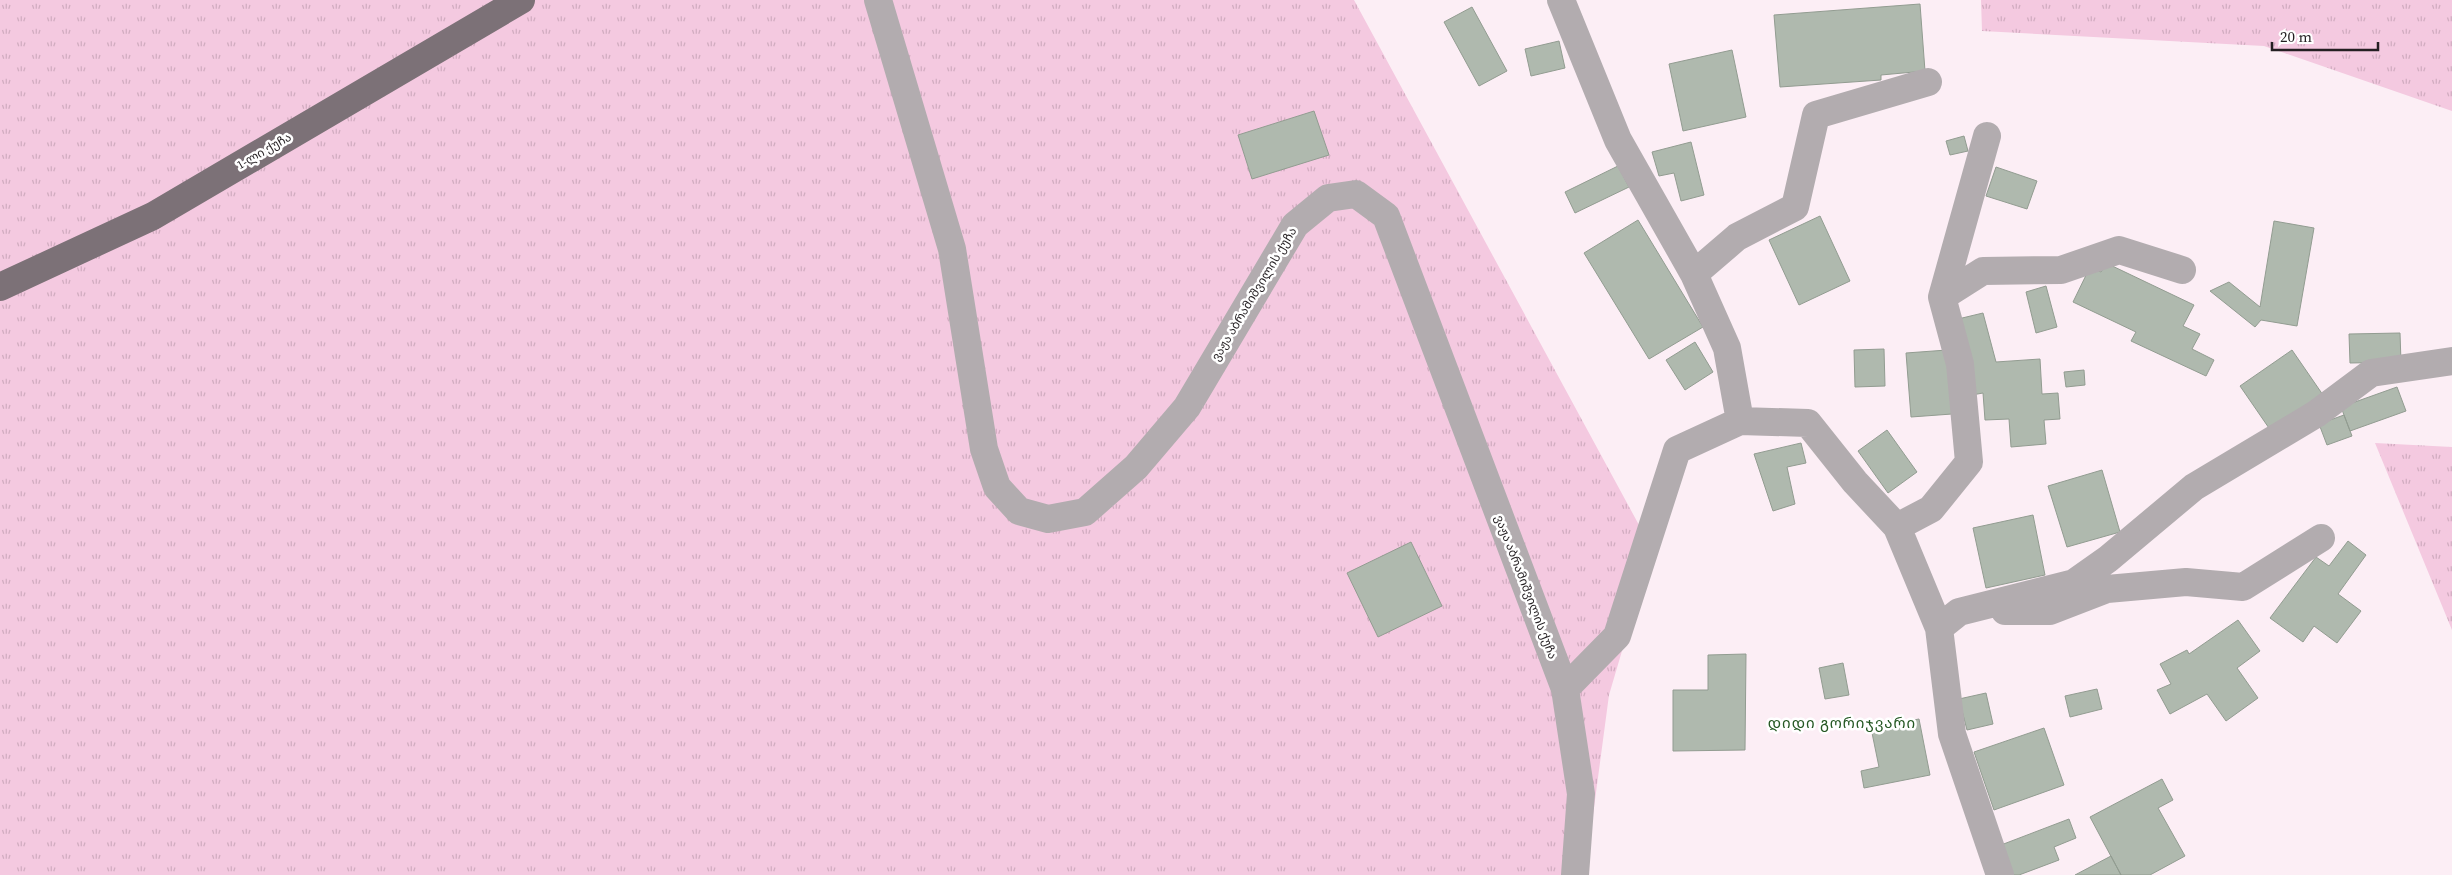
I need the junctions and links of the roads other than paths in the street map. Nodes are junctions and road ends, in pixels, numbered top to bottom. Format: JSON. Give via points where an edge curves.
{"nodes":[{"id":1,"x":521,"y":0,"type":"edge"},
{"id":2,"x":878,"y":0,"type":"edge"},
{"id":3,"x":1561,"y":0,"type":"edge"},
{"id":4,"x":1928,"y":82,"type":"dead end"},
{"id":5,"x":1987,"y":136,"type":"dead end"},
{"id":6,"x":2182,"y":270,"type":"dead end"},
{"id":7,"x":1694,"y":274,"type":"junction"},
{"id":8,"x":0,"y":287,"type":"edge"},
{"id":9,"x":1942,"y":297,"type":"junction"},
{"id":10,"x":2452,"y":361,"type":"edge"},
{"id":11,"x":1740,"y":421,"type":"junction"},
{"id":12,"x":1897,"y":527,"type":"junction"},
{"id":13,"x":2321,"y":538,"type":"dead end"},
{"id":14,"x":1949,"y":620,"type":"junction"},
{"id":15,"x":1565,"y":689,"type":"junction"},
{"id":16,"x":1575,"y":875,"type":"edge"},
{"id":17,"x":2000,"y":875,"type":"edge"}],
"edges":[{"from":1,"to":8,"type":"main road","name":"1-ლი ქუჩა","via":[[154,216]]},
{"from":2,"to":15,"type":"street","name":"ვაჟა აბრამიშვილის ქუჩა","via":[[952,249],[984,449],[997,487],[1018,511],[1048,519],[1085,512],[1136,467],[1187,407],[1295,225],[1328,198],[1356,194],[1386,216]]},
{"from":3,"to":7,"type":"street","via":[[1618,140]]},
{"from":4,"to":7,"type":"street","via":[[1816,115],[1795,207],[1737,237]]},
{"from":5,"to":9,"type":"street"},
{"from":6,"to":9,"type":"street","via":[[2119,250],[2061,270],[1983,271]]},
{"from":7,"to":11,"type":"street","via":[[1728,348]]},
{"from":9,"to":12,"type":"street","via":[[1960,364],[1969,462],[1931,509]]},
{"from":10,"to":14,"type":"street","via":[[2371,373],[2316,414],[2194,486],[2108,559],[2074,583]]},
{"from":11,"to":12,"type":"street","via":[[1808,423],[1855,482]]},
{"from":11,"to":15,"type":"street","via":[[1677,450],[1617,636]]},
{"from":12,"to":14,"type":"street"},
{"from":13,"to":14,"type":"street","via":[[2243,587],[2186,582],[2107,590],[2050,611]]},
{"from":14,"to":17,"type":"street","via":[[1952,734]]},
{"from":15,"to":16,"type":"street","name":"ვაჟა აბრამიშვილის ქუჩა","via":[[1581,794]]}]}
